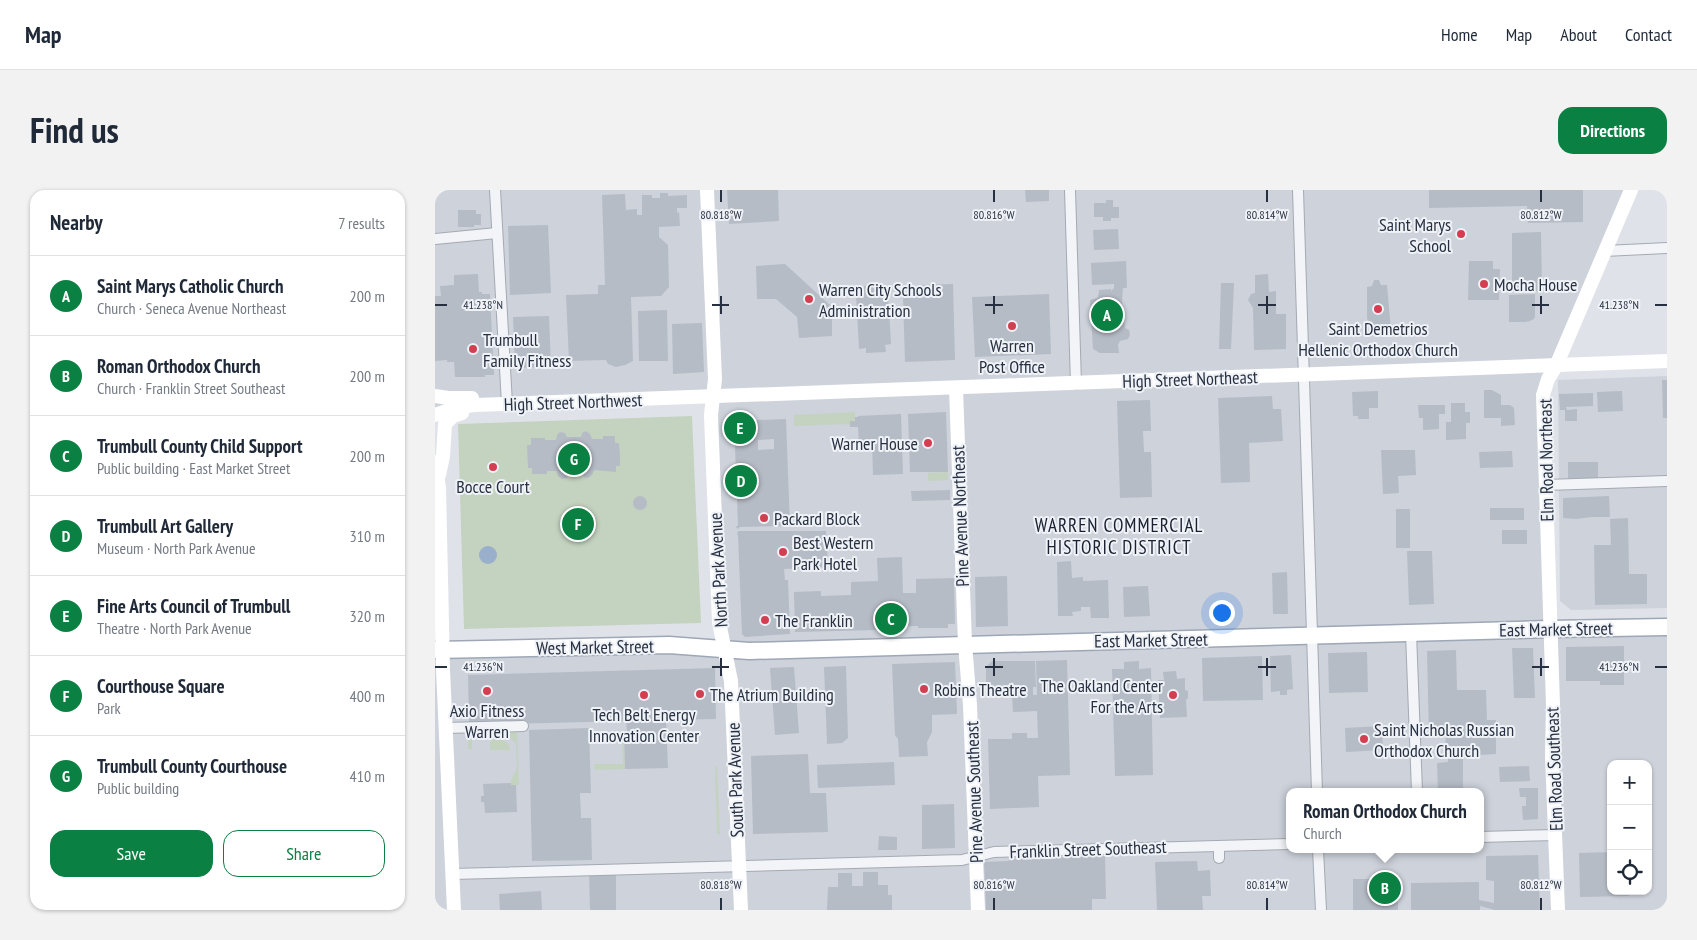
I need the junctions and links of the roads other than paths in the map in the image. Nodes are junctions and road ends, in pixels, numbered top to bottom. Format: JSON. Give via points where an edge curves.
{"nodes":[{"id":1,"x":495,"y":190,"type":"edge"},
{"id":2,"x":707,"y":190,"type":"edge"},
{"id":3,"x":1070,"y":190,"type":"edge"},
{"id":4,"x":1298,"y":190,"type":"edge"},
{"id":5,"x":1631,"y":190,"type":"edge"},
{"id":6,"x":497,"y":233,"type":"junction"},
{"id":7,"x":435,"y":239,"type":"edge"},
{"id":8,"x":1667,"y":248,"type":"edge"},
{"id":9,"x":1604,"y":251,"type":"junction"},
{"id":10,"x":1667,"y":361,"type":"edge"},
{"id":11,"x":1556,"y":366,"type":"junction"},
{"id":12,"x":1304,"y":375,"type":"junction"},
{"id":13,"x":1076,"y":384,"type":"junction"},
{"id":14,"x":956,"y":388,"type":"junction"},
{"id":15,"x":435,"y":396,"type":"edge"},
{"id":16,"x":713,"y":397,"type":"junction"},
{"id":17,"x":501,"y":404,"type":"junction"},
{"id":18,"x":435,"y":415,"type":"edge"},
{"id":19,"x":435,"y":462,"type":"edge"},
{"id":20,"x":438,"y":479,"type":"junction"},
{"id":21,"x":1667,"y":481,"type":"edge"},
{"id":22,"x":1546,"y":485,"type":"junction"},
{"id":23,"x":1667,"y":627,"type":"edge"},
{"id":24,"x":1550,"y":629,"type":"junction"},
{"id":25,"x":1411,"y":633,"type":"junction"},
{"id":26,"x":1312,"y":636,"type":"junction"},
{"id":27,"x":965,"y":644,"type":"junction"},
{"id":28,"x":439,"y":650,"type":"edge"},
{"id":29,"x":726,"y":650,"type":"junction"},
{"id":30,"x":523,"y":726,"type":"dead end"},
{"id":31,"x":446,"y":728,"type":"junction"},
{"id":32,"x":1317,"y":788,"type":"edge"},
{"id":33,"x":1417,"y":788,"type":"edge"},
{"id":34,"x":1556,"y":835,"type":"junction"},
{"id":35,"x":1484,"y":837,"type":"edge"},
{"id":36,"x":1286,"y":844,"type":"edge"},
{"id":37,"x":1219,"y":846,"type":"junction"},
{"id":38,"x":1318,"y":853,"type":"edge"},
{"id":39,"x":977,"y":856,"type":"junction"},
{"id":40,"x":1219,"y":858,"type":"dead end"},
{"id":41,"x":738,"y":865,"type":"junction"},
{"id":42,"x":452,"y":874,"type":"junction"},
{"id":43,"x":453,"y":910,"type":"edge"},
{"id":44,"x":741,"y":910,"type":"edge"},
{"id":45,"x":978,"y":910,"type":"edge"},
{"id":46,"x":1321,"y":910,"type":"edge"},
{"id":47,"x":1558,"y":910,"type":"edge"}],
"edges":[{"from":1,"to":6,"type":"street"},
{"from":2,"to":16,"type":"street","name":"North Park Avenue","via":[[715,379]]},
{"from":3,"to":13,"type":"street"},
{"from":4,"to":12,"type":"street"},
{"from":5,"to":9,"type":"street","name":"Elm Road Northeast"},
{"from":6,"to":7,"type":"street"},
{"from":6,"to":17,"type":"street"},
{"from":8,"to":9,"type":"street"},
{"from":9,"to":11,"type":"street","name":"Elm Road Northeast"},
{"from":10,"to":11,"type":"street","name":"High Street Northeast"},
{"from":11,"to":12,"type":"street","name":"High Street Northeast"},
{"from":11,"to":22,"type":"street","name":"Elm Road Northeast","via":[[1543,395]]},
{"from":12,"to":13,"type":"street","name":"High Street Northeast"},
{"from":12,"to":26,"type":"street"},
{"from":13,"to":14,"type":"street","name":"High Street Northeast"},
{"from":14,"to":16,"type":"street","name":"High Street Northeast"},
{"from":14,"to":27,"type":"street","name":"Pine Avenue Northeast"},
{"from":15,"to":17,"type":"street"},
{"from":16,"to":17,"type":"street","name":"High Street Northwest"},
{"from":16,"to":29,"type":"street","name":"North Park Avenue","via":[[719,622]]},
{"from":17,"to":18,"type":"street","name":"High Street Northwest","via":[[458,407]]},
{"from":17,"to":20,"type":"street","via":[[453,416],[445,424]]},
{"from":19,"to":20,"type":"street"},
{"from":20,"to":28,"type":"street"},
{"from":21,"to":22,"type":"street"},
{"from":22,"to":24,"type":"street","name":"Elm Road Northeast"},
{"from":23,"to":24,"type":"main road","name":"East Market Street"},
{"from":24,"to":25,"type":"main road","name":"East Market Street"},
{"from":24,"to":34,"type":"street","name":"Elm Road Southeast"},
{"from":25,"to":26,"type":"main road","name":"East Market Street"},
{"from":25,"to":33,"type":"street"},
{"from":26,"to":27,"type":"main road","name":"East Market Street"},
{"from":26,"to":32,"type":"street"},
{"from":27,"to":29,"type":"main road","name":"East Market Street"},
{"from":27,"to":39,"type":"street","name":"Pine Avenue Southeast"},
{"from":28,"to":29,"type":"main road","name":"West Market Street","via":[[669,646]]},
{"from":28,"to":31,"type":"street"},
{"from":29,"to":41,"type":"street","name":"South Park Avenue","via":[[731,681]]},
{"from":30,"to":31,"type":"street"},
{"from":31,"to":42,"type":"street"},
{"from":34,"to":35,"type":"street"},
{"from":34,"to":47,"type":"street","name":"Elm Road Southeast"},
{"from":36,"to":37,"type":"street","name":"Franklin Street Southeast"},
{"from":37,"to":39,"type":"street","name":"Franklin Street Southeast","via":[[994,852]]},
{"from":37,"to":40,"type":"street"},
{"from":38,"to":46,"type":"street"},
{"from":39,"to":41,"type":"street","name":"Franklin Street Southeast","via":[[962,860]]},
{"from":39,"to":45,"type":"street","name":"Pine Avenue Southeast"},
{"from":41,"to":42,"type":"street","name":"Franklin Street Southeast"},
{"from":41,"to":44,"type":"street","name":"South Park Avenue"},
{"from":42,"to":43,"type":"street"}]}
